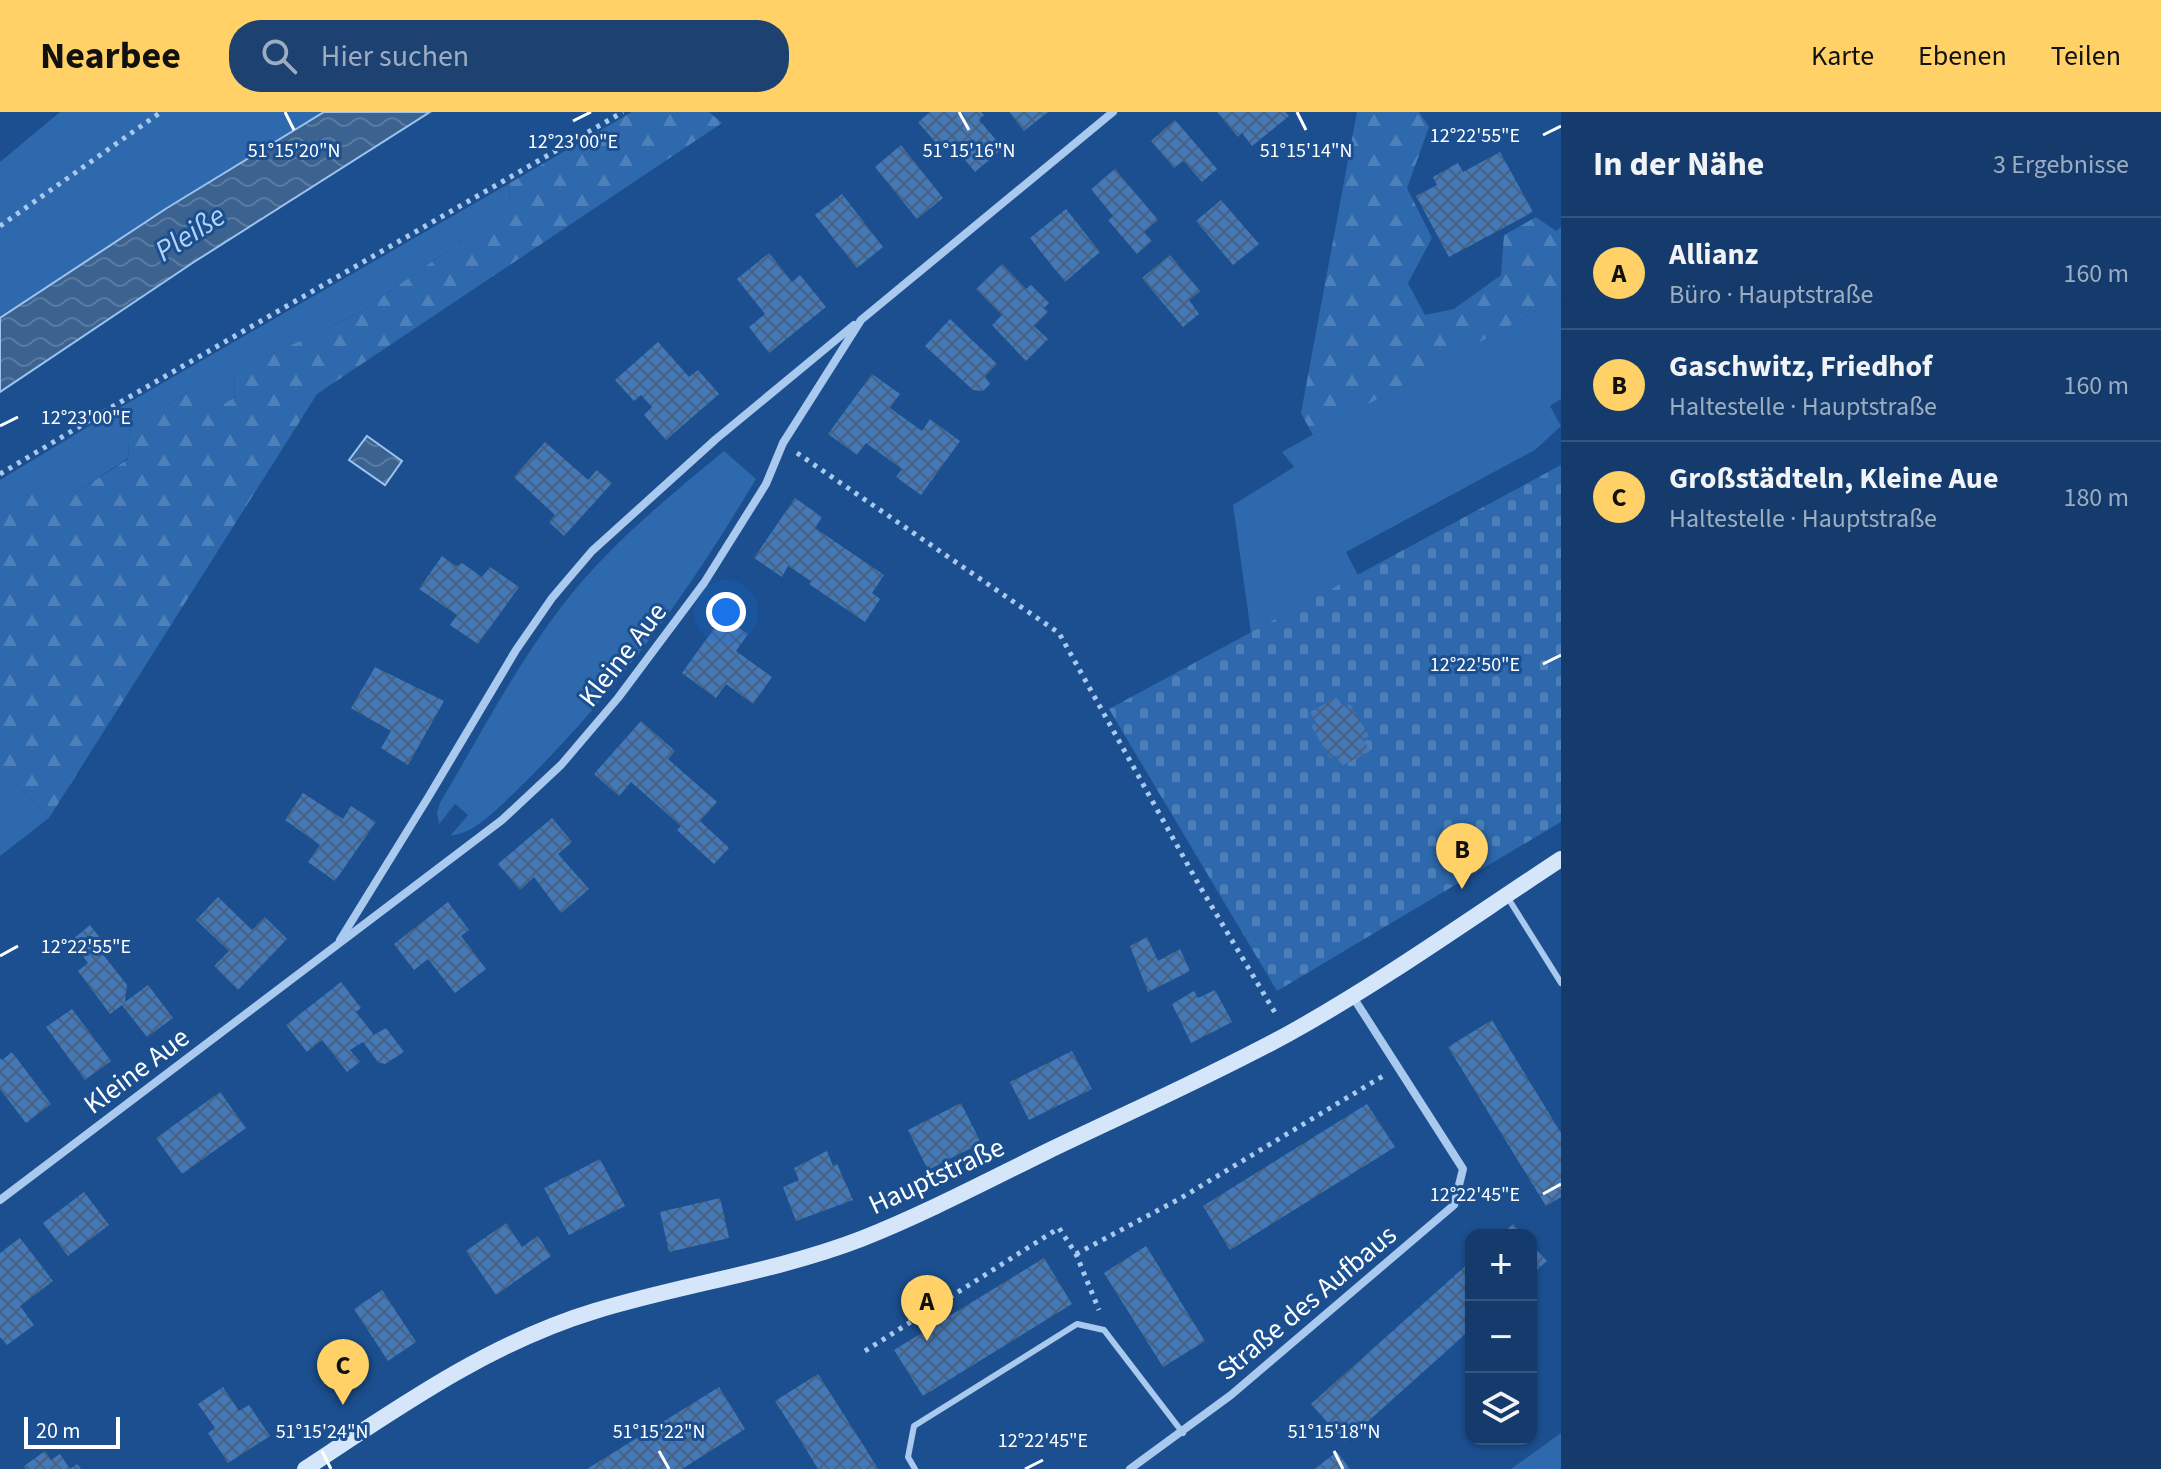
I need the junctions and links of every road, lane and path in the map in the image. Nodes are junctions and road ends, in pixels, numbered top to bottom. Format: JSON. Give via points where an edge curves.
{"nodes":[{"id":1,"x":161,"y":112,"type":"edge"},
{"id":2,"x":623,"y":112,"type":"edge"},
{"id":3,"x":1113,"y":112,"type":"edge"},
{"id":4,"x":0,"y":226,"type":"edge"},
{"id":5,"x":861,"y":320,"type":"junction"},
{"id":6,"x":783,"y":443,"type":"junction"},
{"id":7,"x":0,"y":474,"type":"edge"},
{"id":8,"x":1561,"y":859,"type":"edge"},
{"id":9,"x":1506,"y":895,"type":"junction"},
{"id":10,"x":336,"y":946,"type":"junction"},
{"id":11,"x":1561,"y":983,"type":"edge"},
{"id":12,"x":1352,"y":996,"type":"junction"},
{"id":13,"x":1288,"y":1034,"type":"junction"},
{"id":14,"x":1397,"y":1067,"type":"junction"},
{"id":15,"x":0,"y":1200,"type":"edge"},
{"id":16,"x":1076,"y":1254,"type":"junction"},
{"id":17,"x":1104,"y":1330,"type":"junction"},
{"id":18,"x":865,"y":1351,"type":"dead end"},
{"id":19,"x":1183,"y":1433,"type":"junction"},
{"id":20,"x":305,"y":1469,"type":"edge"},
{"id":21,"x":915,"y":1469,"type":"edge"},
{"id":22,"x":1130,"y":1469,"type":"edge"}],
"edges":[{"from":1,"to":4,"type":"path"},
{"from":2,"to":7,"type":"path"},
{"from":3,"to":5,"type":"street","name":"Kleine Aue"},
{"from":5,"to":6,"type":"street","name":"Kleine Aue"},
{"from":5,"to":10,"type":"street","name":"Kleine Aue","via":[[705,449],[592,551],[552,598]]},
{"from":6,"to":10,"type":"street","name":"Kleine Aue","via":[[766,484],[704,583],[561,765],[502,820]]},
{"from":6,"to":13,"type":"path","via":[[1059,633]]},
{"from":8,"to":9,"type":"main road","name":"Hauptstraße"},
{"from":9,"to":11,"type":"lane"},
{"from":9,"to":12,"type":"main road","name":"Hauptstraße"},
{"from":10,"to":15,"type":"street","name":"Kleine Aue"},
{"from":12,"to":13,"type":"main road","name":"Hauptstraße"},
{"from":12,"to":14,"type":"street","name":"Straße des Aufbaus"},
{"from":13,"to":20,"type":"main road","name":"Hauptstraße","via":[[861,1239],[794,1262],[595,1311],[533,1333],[421,1394]]},
{"from":14,"to":16,"type":"path","via":[[1181,1198]]},
{"from":14,"to":19,"type":"street","name":"Straße des Aufbaus","via":[[1463,1169],[1454,1205]]},
{"from":16,"to":17,"type":"path"},
{"from":16,"to":18,"type":"path","via":[[1059,1228]]},
{"from":17,"to":19,"type":"lane"},
{"from":17,"to":21,"type":"lane","via":[[1077,1324],[914,1426],[908,1457]]},
{"from":19,"to":22,"type":"street","name":"Straße des Aufbaus"}]}
